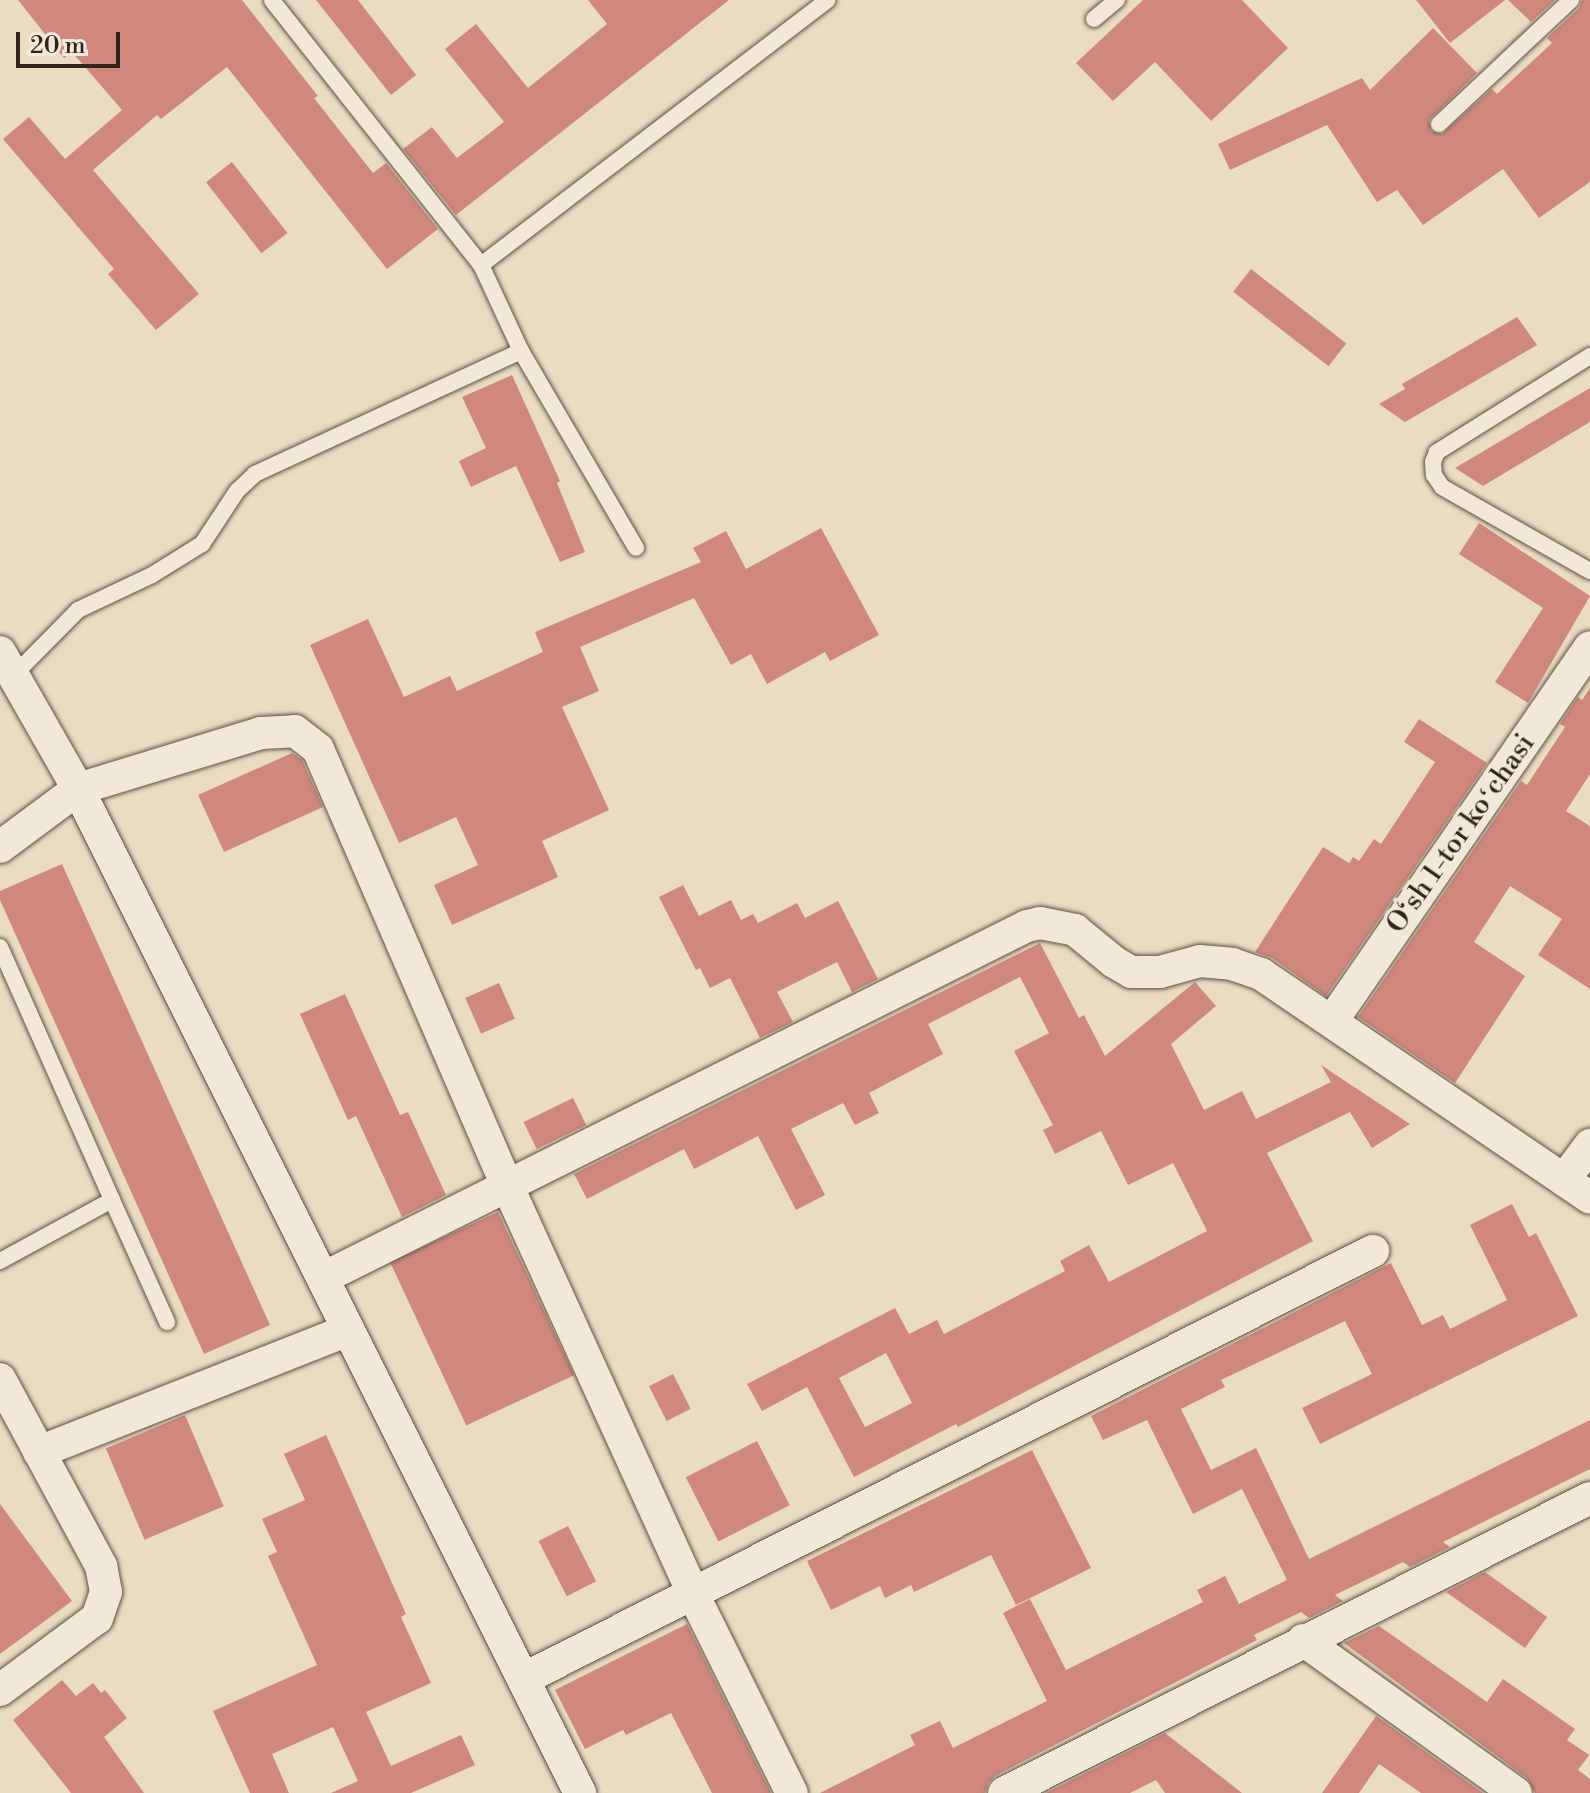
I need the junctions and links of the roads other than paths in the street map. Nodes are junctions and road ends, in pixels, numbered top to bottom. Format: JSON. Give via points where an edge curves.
{"nodes":[{"id":1,"x":272,"y":0,"type":"edge"},
{"id":2,"x":827,"y":0,"type":"edge"},
{"id":3,"x":1117,"y":0,"type":"edge"},
{"id":4,"x":1571,"y":0,"type":"edge"},
{"id":5,"x":1094,"y":19,"type":"dead end"},
{"id":6,"x":1439,"y":124,"type":"dead end"},
{"id":7,"x":481,"y":265,"type":"junction"},
{"id":8,"x":521,"y":351,"type":"junction"},
{"id":9,"x":1590,"y":356,"type":"edge"},
{"id":10,"x":636,"y":548,"type":"dead end"},
{"id":11,"x":1590,"y":571,"type":"edge"},
{"id":12,"x":1590,"y":647,"type":"edge"},
{"id":13,"x":6,"y":664,"type":"edge"},
{"id":14,"x":78,"y":789,"type":"junction"},
{"id":15,"x":0,"y":847,"type":"edge"},
{"id":16,"x":0,"y":947,"type":"edge"},
{"id":17,"x":1332,"y":1021,"type":"junction"},
{"id":18,"x":1590,"y":1145,"type":"edge"},
{"id":19,"x":507,"y":1185,"type":"junction"},
{"id":20,"x":1577,"y":1189,"type":"edge"},
{"id":21,"x":112,"y":1200,"type":"junction"},
{"id":22,"x":1373,"y":1251,"type":"dead end"},
{"id":23,"x":0,"y":1261,"type":"edge"},
{"id":24,"x":323,"y":1278,"type":"junction"},
{"id":25,"x":167,"y":1322,"type":"dead end"},
{"id":26,"x":348,"y":1330,"type":"junction"},
{"id":27,"x":0,"y":1379,"type":"edge"},
{"id":28,"x":39,"y":1452,"type":"junction"},
{"id":29,"x":1590,"y":1498,"type":"edge"},
{"id":30,"x":694,"y":1596,"type":"junction"},
{"id":31,"x":1303,"y":1640,"type":"junction"},
{"id":32,"x":523,"y":1679,"type":"junction"},
{"id":33,"x":0,"y":1690,"type":"edge"},
{"id":34,"x":580,"y":1793,"type":"edge"},
{"id":35,"x":792,"y":1793,"type":"edge"},
{"id":36,"x":1004,"y":1793,"type":"edge"},
{"id":37,"x":1516,"y":1793,"type":"edge"}],
"edges":[{"from":1,"to":7,"type":"lane"},
{"from":2,"to":7,"type":"lane"},
{"from":3,"to":5,"type":"lane"},
{"from":4,"to":6,"type":"lane"},
{"from":7,"to":8,"type":"lane"},
{"from":8,"to":10,"type":"lane"},
{"from":8,"to":13,"type":"lane","via":[[255,474],[237,491],[202,544],[78,610]]},
{"from":9,"to":11,"type":"lane","via":[[1437,452],[1433,462],[1442,487]]},
{"from":12,"to":17,"type":"street","name":"O‘sh 1-tor koʻchasi"},
{"from":13,"to":14,"type":"street"},
{"from":14,"to":15,"type":"street"},
{"from":14,"to":19,"type":"street","via":[[261,733],[295,731],[318,749]]},
{"from":14,"to":24,"type":"street"},
{"from":16,"to":21,"type":"lane"},
{"from":17,"to":19,"type":"street","via":[[1261,974],[1200,961],[1160,972],[1131,972],[1075,930],[1040,923]]},
{"from":17,"to":20,"type":"street"},
{"from":18,"to":20,"type":"street"},
{"from":19,"to":24,"type":"street"},
{"from":19,"to":30,"type":"street"},
{"from":21,"to":23,"type":"lane"},
{"from":21,"to":25,"type":"lane"},
{"from":22,"to":30,"type":"street"},
{"from":24,"to":26,"type":"street"},
{"from":26,"to":28,"type":"street"},
{"from":26,"to":32,"type":"street"},
{"from":27,"to":28,"type":"street"},
{"from":28,"to":33,"type":"street","via":[[101,1566],[106,1592],[97,1618]]},
{"from":29,"to":31,"type":"street"},
{"from":30,"to":32,"type":"street"},
{"from":30,"to":35,"type":"street"},
{"from":31,"to":36,"type":"street"},
{"from":31,"to":37,"type":"street"},
{"from":32,"to":34,"type":"street"}]}
